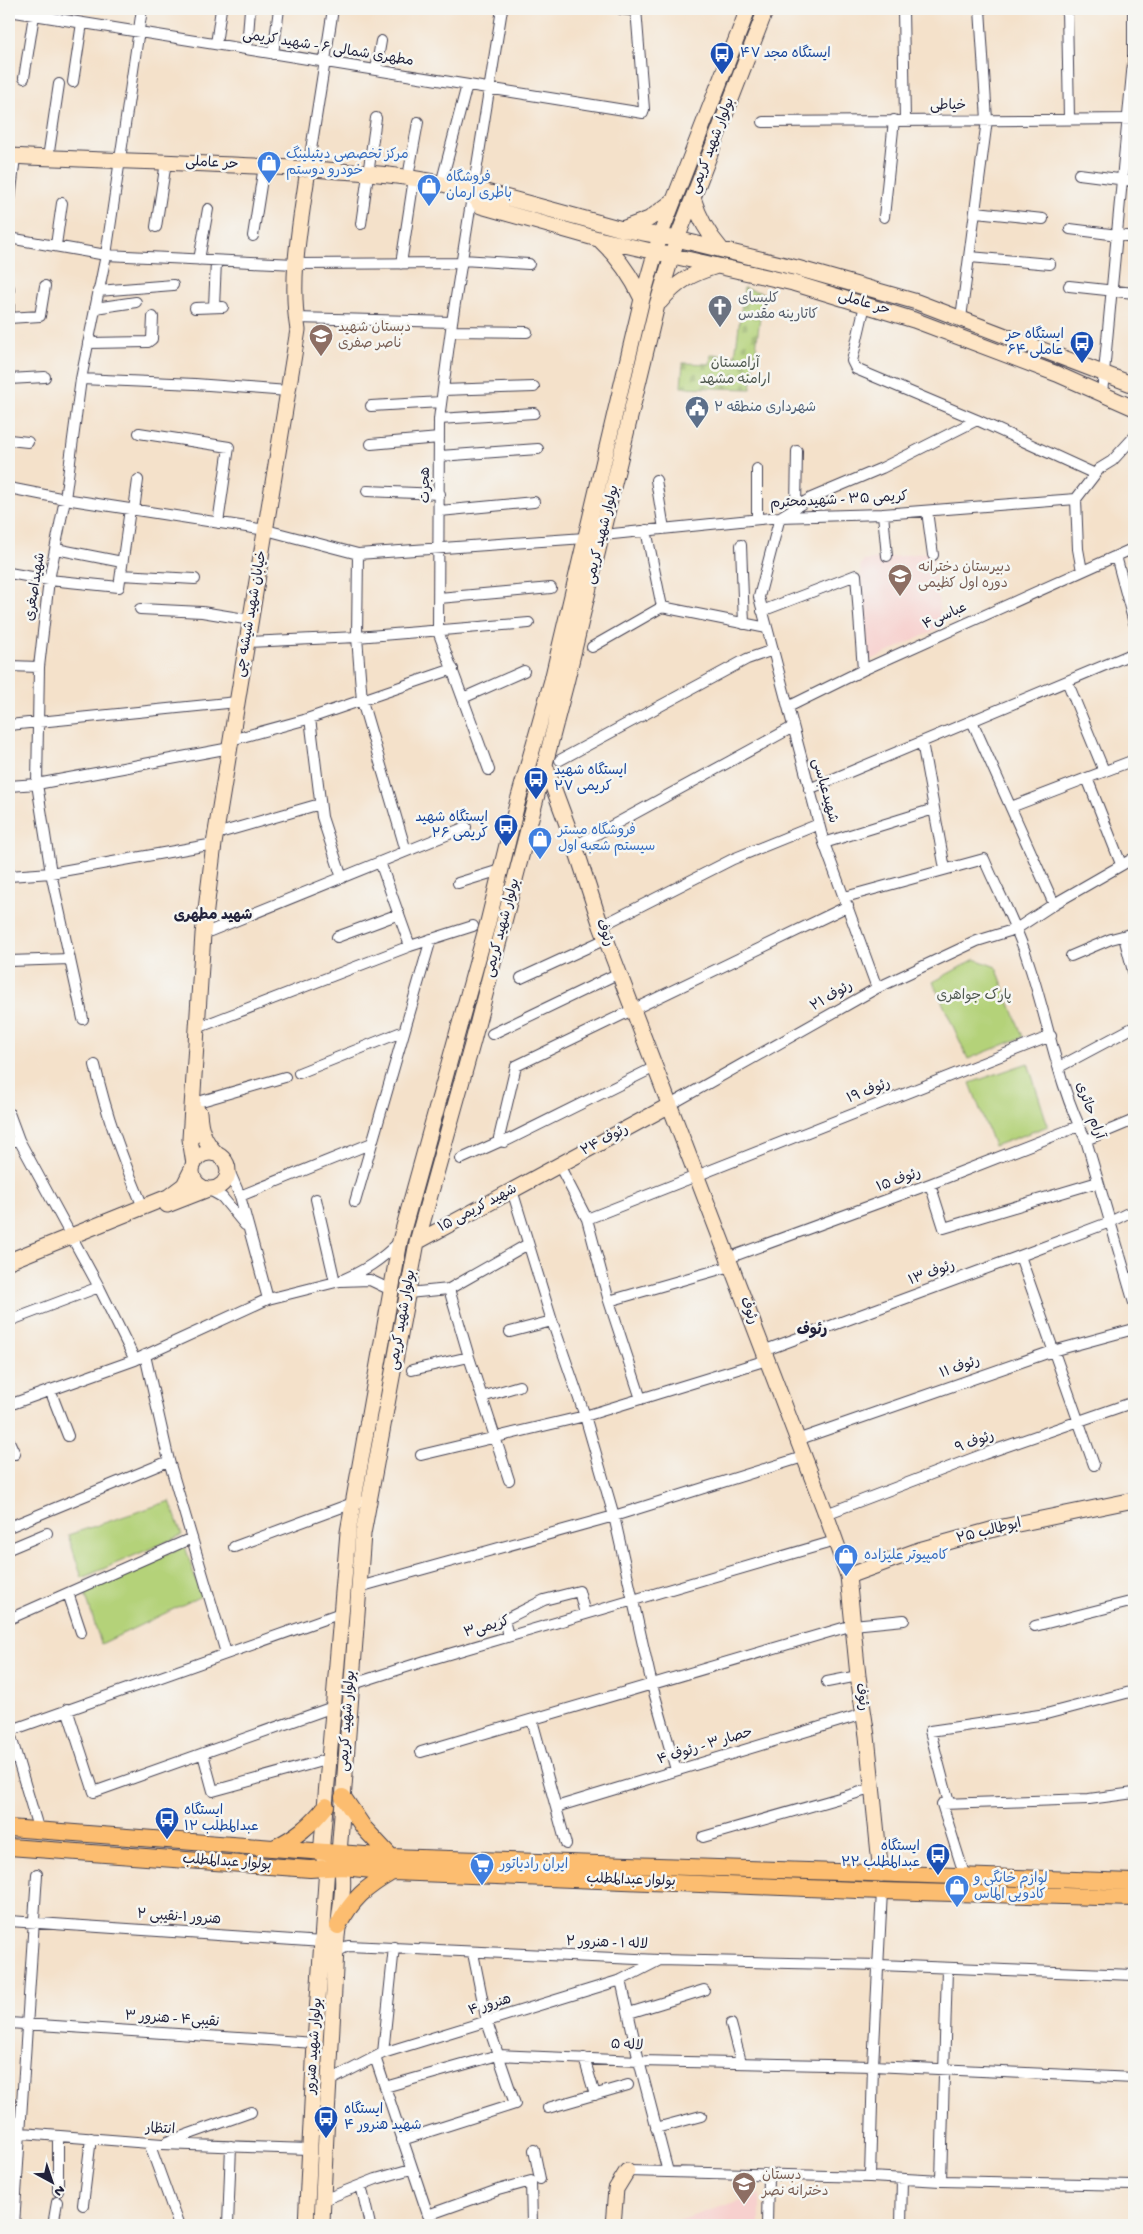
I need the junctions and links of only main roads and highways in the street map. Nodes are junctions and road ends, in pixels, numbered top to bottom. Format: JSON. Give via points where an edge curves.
{"nodes":[{"id":1,"x":748,"y":9,"type":"edge"},
{"id":2,"x":766,"y":9,"type":"edge"},
{"id":3,"x":12,"y":156,"type":"edge"},
{"id":4,"x":308,"y":169,"type":"junction"},
{"id":5,"x":472,"y":194,"type":"junction"},
{"id":6,"x":693,"y":198,"type":"junction"},
{"id":7,"x":673,"y":202,"type":"junction"},
{"id":8,"x":622,"y":229,"type":"junction"},
{"id":9,"x":660,"y":236,"type":"junction"},
{"id":10,"x":598,"y":239,"type":"junction"},
{"id":11,"x":677,"y":239,"type":"junction"},
{"id":12,"x":721,"y":249,"type":"junction"},
{"id":13,"x":655,"y":252,"type":"junction"},
{"id":14,"x":671,"y":256,"type":"junction"},
{"id":15,"x":718,"y":266,"type":"junction"},
{"id":16,"x":642,"y":299,"type":"junction"},
{"id":17,"x":657,"y":305,"type":"junction"},
{"id":18,"x":1134,"y":385,"type":"edge"},
{"id":19,"x":1134,"y":408,"type":"edge"},
{"id":20,"x":559,"y":681,"type":"junction"},
{"id":21,"x":545,"y":765,"type":"junction"},
{"id":22,"x":196,"y":1060,"type":"junction"},
{"id":23,"x":670,"y":1105,"type":"junction"},
{"id":24,"x":217,"y":1154,"type":"junction"},
{"id":25,"x":193,"y":1167,"type":"junction"},
{"id":26,"x":539,"y":1176,"type":"joint"},
{"id":27,"x":208,"y":1189,"type":"junction"},
{"id":28,"x":71,"y":1238,"type":"junction"},
{"id":29,"x":417,"y":1242,"type":"junction"},
{"id":30,"x":9,"y":1261,"type":"edge"},
{"id":31,"x":1134,"y":1500,"type":"edge"},
{"id":32,"x":848,"y":1576,"type":"junction"},
{"id":33,"x":343,"y":1796,"type":"junction"},
{"id":34,"x":326,"y":1806,"type":"junction"},
{"id":35,"x":9,"y":1828,"type":"edge"},
{"id":36,"x":9,"y":1847,"type":"edge"},
{"id":37,"x":273,"y":1848,"type":"junction"},
{"id":38,"x":333,"y":1860,"type":"junction"},
{"id":39,"x":392,"y":1864,"type":"junction"},
{"id":40,"x":881,"y":1874,"type":"junction"},
{"id":41,"x":1134,"y":1882,"type":"edge"},
{"id":42,"x":1134,"y":1898,"type":"edge"},
{"id":43,"x":338,"y":1926,"type":"junction"},
{"id":44,"x":627,"y":2171,"type":"road end"},
{"id":45,"x":306,"y":2225,"type":"edge"},
{"id":46,"x":322,"y":2225,"type":"edge"},
{"id":47,"x":613,"y":2225,"type":"edge"}],
"edges":[{"from":1,"to":7,"type":"main road","name":"بولوار شهید کریمی"},
{"from":2,"to":6,"type":"main road","name":"بولوار شهید کریمی"},
{"from":3,"to":4,"type":"main road","name":"حر عاملی"},
{"from":4,"to":5,"type":"main road","name":"حر عاملی","via":[[411,178]]},
{"from":4,"to":22,"type":"main road","name":"خیابان شهید شیشه چی","via":[[295,264],[298,330],[215,839],[203,934]]},
{"from":5,"to":8,"type":"main road","name":"حر عاملی","via":[[486,192]]},
{"from":5,"to":10,"type":"main road","name":"حر عاملی","via":[[481,206]]},
{"from":6,"to":11,"type":"main road","name":"بولوار شهید کریمی"},
{"from":6,"to":12,"type":"main road","via":[[708,235]]},
{"from":7,"to":8,"type":"main road","via":[[649,219]]},
{"from":7,"to":9,"type":"main road","name":"بولوار شهید کریمی"},
{"from":8,"to":9,"type":"main road","name":"حر عاملی"},
{"from":9,"to":11,"type":"main road","name":"حر عاملی"},
{"from":9,"to":13,"type":"main road","name":"بولوار شهید کریمی"},
{"from":10,"to":13,"type":"main road","name":"حر عاملی"},
{"from":10,"to":16,"type":"main road","via":[[617,255],[632,276]]},
{"from":11,"to":12,"type":"main road","name":"حر عاملی"},
{"from":11,"to":14,"type":"main road","name":"بولوار شهید کریمی"},
{"from":12,"to":18,"type":"main road","name":"حر عاملی","via":[[910,300]]},
{"from":13,"to":14,"type":"main road","name":"حر عاملی"},
{"from":13,"to":16,"type":"main road","name":"بولوار شهید کریمی"},
{"from":14,"to":15,"type":"main road","name":"حر عاملی"},
{"from":14,"to":17,"type":"main road","name":"بولوار شهید کریمی"},
{"from":15,"to":17,"type":"main road","via":[[694,273],[673,286]]},
{"from":15,"to":19,"type":"main road","name":"حر عاملی","via":[[793,283],[914,320],[1057,374]]},
{"from":16,"to":20,"type":"main road","name":"بولوار شهید کریمی","via":[[585,538]]},
{"from":17,"to":20,"type":"main road","name":"بولوار شهید کریمی","via":[[603,535]]},
{"from":20,"to":21,"type":"main road","name":"بولوار شهید کریمی"},
{"from":20,"to":34,"type":"main road","name":"بولوار شهید کریمی","via":[[500,870],[400,1241],[348,1532]]},
{"from":21,"to":23,"type":"main road","name":"رئوف","via":[[603,932]]},
{"from":21,"to":29,"type":"main road","name":"بولوار شهید کریمی"},
{"from":22,"to":24,"type":"main road","name":"خیابان شهید شیشه چی","via":[[201,1131]]},
{"from":22,"to":25,"type":"main road","name":"خیابان شهید شیشه چی","via":[[190,1139]]},
{"from":23,"to":26,"type":"main road","name":"رئوف ۲۴"},
{"from":23,"to":32,"type":"main road","name":"رئوف"},
{"from":24,"to":25,"type":"main road","via":[[203,1154]]},
{"from":24,"to":27,"type":"main road","via":[[225,1160],[228,1168],[225,1182],[218,1188]]},
{"from":25,"to":27,"type":"main road","via":[[196,1182]]},
{"from":25,"to":28,"type":"main road","via":[[177,1191]]},
{"from":26,"to":29,"type":"main road","name":"شهید کریمی ۱۵"},
{"from":27,"to":28,"type":"main road","via":[[140,1216]]},
{"from":28,"to":30,"type":"main road"},
{"from":29,"to":33,"type":"main road","name":"بولوار شهید کریمی","via":[[363,1534]]},
{"from":31,"to":32,"type":"main road","name":"ابوطالب ۲۵","via":[[998,1528],[919,1550]]},
{"from":32,"to":40,"type":"main road","name":"رئوف"},
{"from":33,"to":38,"type":"main road","name":"بولوار شهید کریمی"},
{"from":33,"to":39,"type":"main road"},
{"from":34,"to":37,"type":"main road","via":[[294,1839]]},
{"from":34,"to":38,"type":"main road","name":"بولوار شهید کریمی"},
{"from":35,"to":37,"type":"main road","name":"بولوار عبدالمطلب"},
{"from":36,"to":38,"type":"main road","name":"بولوار عبدالمطلب","via":[[310,1868]]},
{"from":37,"to":38,"type":"main road","name":"بولوار عبدالمطلب"},
{"from":38,"to":39,"type":"main road","name":"بولوار عبدالمطلب"},
{"from":38,"to":43,"type":"main road","name":"بولوار شهید هنرور"},
{"from":38,"to":45,"type":"main road","name":"بولوار شهید هنرور","via":[[315,2042]]},
{"from":39,"to":40,"type":"main road","name":"بولوار عبدالمطلب"},
{"from":39,"to":42,"type":"main road","name":"بولوار عبدالمطلب","via":[[882,1891]]},
{"from":39,"to":43,"type":"main road","via":[[348,1906]]},
{"from":40,"to":41,"type":"main road","name":"بولوار عبدالمطلب"},
{"from":43,"to":46,"type":"main road","name":"بولوار شهید هنرور"},
{"from":44,"to":47,"type":"main road","via":[[616,2189]]}]}
